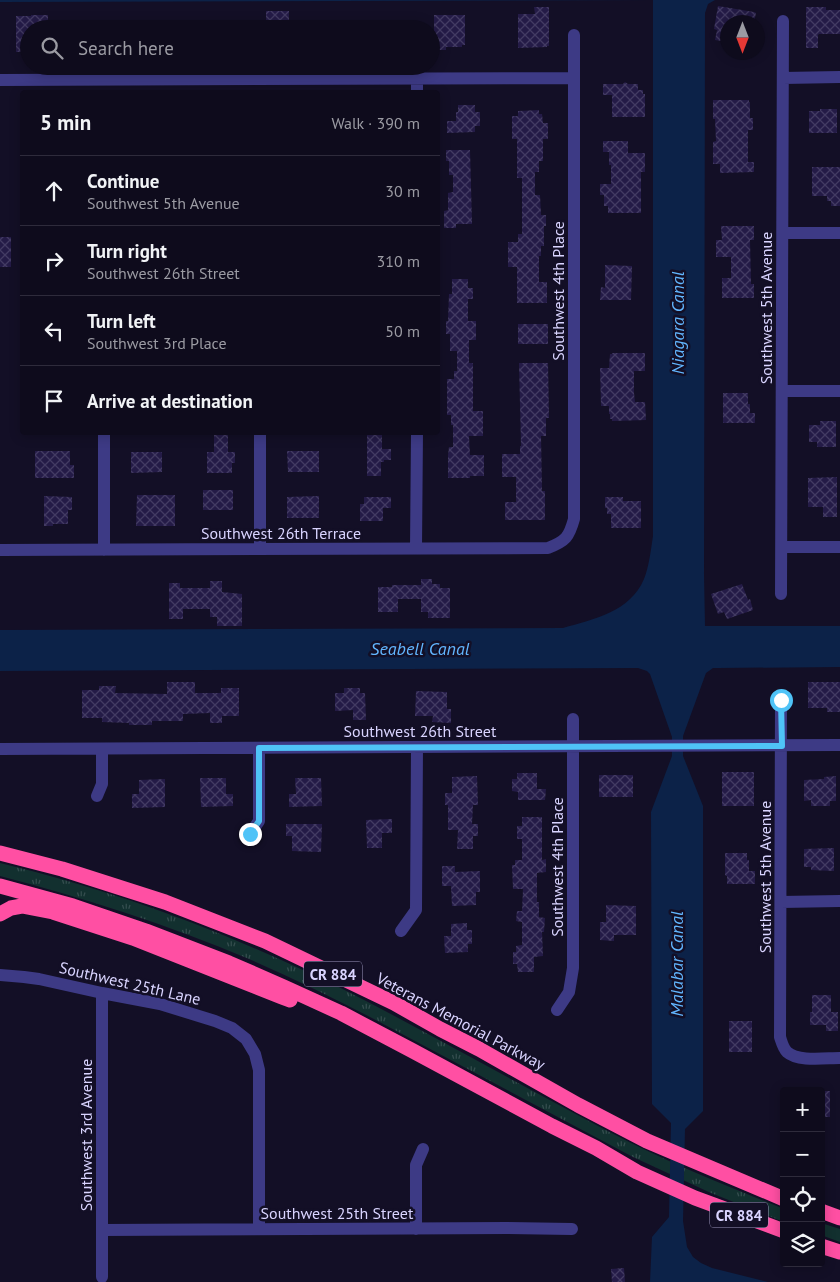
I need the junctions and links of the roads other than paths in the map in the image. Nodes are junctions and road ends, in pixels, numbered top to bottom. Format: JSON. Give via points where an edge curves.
{"nodes":[{"id":1,"x":783,"y":21,"type":"dead end"},
{"id":2,"x":574,"y":36,"type":"dead end"},
{"id":3,"x":840,"y":77,"type":"edge"},
{"id":4,"x":574,"y":78,"type":"junction"},
{"id":5,"x":783,"y":78,"type":"junction"},
{"id":6,"x":261,"y":79,"type":"junction"},
{"id":7,"x":417,"y":79,"type":"junction"},
{"id":8,"x":0,"y":80,"type":"edge"},
{"id":9,"x":104,"y":86,"type":"edge"},
{"id":10,"x":261,"y":90,"type":"edge"},
{"id":11,"x":417,"y":90,"type":"edge"},
{"id":12,"x":783,"y":234,"type":"junction"},
{"id":13,"x":840,"y":234,"type":"edge"},
{"id":14,"x":782,"y":391,"type":"junction"},
{"id":15,"x":840,"y":391,"type":"edge"},
{"id":16,"x":104,"y":435,"type":"edge"},
{"id":17,"x":260,"y":435,"type":"edge"},
{"id":18,"x":417,"y":435,"type":"edge"},
{"id":19,"x":561,"y":543,"type":"joint"},
{"id":20,"x":782,"y":547,"type":"junction"},
{"id":21,"x":840,"y":547,"type":"edge"},
{"id":22,"x":416,"y":548,"type":"junction"},
{"id":23,"x":260,"y":549,"type":"junction"},
{"id":24,"x":0,"y":550,"type":"edge"},
{"id":25,"x":104,"y":550,"type":"junction"},
{"id":26,"x":782,"y":594,"type":"dead end"},
{"id":27,"x":781,"y":700,"type":"dead end"},
{"id":28,"x":573,"y":719,"type":"dead end"},
{"id":29,"x":574,"y":746,"type":"junction"},
{"id":30,"x":782,"y":746,"type":"junction"},
{"id":31,"x":840,"y":746,"type":"edge"},
{"id":32,"x":417,"y":747,"type":"junction"},
{"id":33,"x":102,"y":748,"type":"junction"},
{"id":34,"x":259,"y":748,"type":"junction"},
{"id":35,"x":0,"y":749,"type":"edge"},
{"id":36,"x":98,"y":796,"type":"dead end"},
{"id":37,"x":250,"y":834,"type":"dead end"},
{"id":38,"x":2,"y":851,"type":"edge"},
{"id":39,"x":0,"y":886,"type":"edge"},
{"id":40,"x":781,"y":902,"type":"junction"},
{"id":41,"x":840,"y":902,"type":"edge"},
{"id":42,"x":0,"y":914,"type":"edge"},
{"id":43,"x":401,"y":931,"type":"dead end"},
{"id":44,"x":0,"y":976,"type":"edge"},
{"id":45,"x":102,"y":993,"type":"junction"},
{"id":46,"x":556,"y":1010,"type":"dead end"},
{"id":47,"x":341,"y":1013,"type":"junction"},
{"id":48,"x":840,"y":1058,"type":"edge"},
{"id":49,"x":423,"y":1149,"type":"dead end"},
{"id":50,"x":780,"y":1196,"type":"edge"},
{"id":51,"x":825,"y":1212,"type":"edge"},
{"id":52,"x":840,"y":1218,"type":"edge"},
{"id":53,"x":259,"y":1229,"type":"junction"},
{"id":54,"x":416,"y":1229,"type":"junction"},
{"id":55,"x":572,"y":1229,"type":"dead end"},
{"id":56,"x":102,"y":1230,"type":"junction"},
{"id":57,"x":780,"y":1230,"type":"edge"},
{"id":58,"x":825,"y":1247,"type":"edge"},
{"id":59,"x":840,"y":1252,"type":"edge"},
{"id":60,"x":102,"y":1277,"type":"dead end"}],
"edges":[{"from":1,"to":5,"type":"street","name":"Southwest 5th Avenue"},
{"from":2,"to":4,"type":"street","name":"Southwest 4th Place"},
{"from":3,"to":5,"type":"street"},
{"from":4,"to":7,"type":"street"},
{"from":4,"to":19,"type":"street","name":"Southwest 4th Place","via":[[574,519],[570,533]]},
{"from":5,"to":12,"type":"street","name":"Southwest 5th Avenue"},
{"from":6,"to":7,"type":"street"},
{"from":6,"to":9,"type":"street"},
{"from":6,"to":10,"type":"street"},
{"from":7,"to":11,"type":"street"},
{"from":8,"to":9,"type":"street"},
{"from":12,"to":13,"type":"street"},
{"from":12,"to":14,"type":"street","name":"Southwest 5th Avenue"},
{"from":14,"to":15,"type":"street"},
{"from":14,"to":20,"type":"street","name":"Southwest 5th Avenue"},
{"from":16,"to":25,"type":"street"},
{"from":17,"to":23,"type":"street"},
{"from":18,"to":22,"type":"street"},
{"from":19,"to":22,"type":"street","name":"Southwest 26th Terrace","via":[[548,548]]},
{"from":20,"to":21,"type":"street"},
{"from":20,"to":26,"type":"street","name":"Southwest 5th Avenue"},
{"from":22,"to":23,"type":"street","name":"Southwest 26th Terrace"},
{"from":23,"to":25,"type":"street","name":"Southwest 26th Terrace"},
{"from":24,"to":25,"type":"street","name":"Southwest 26th Terrace"},
{"from":27,"to":30,"type":"street","name":"Southwest 5th Avenue"},
{"from":28,"to":29,"type":"street","name":"Southwest 4th Place"},
{"from":29,"to":30,"type":"street","name":"Southwest 26th Street"},
{"from":29,"to":32,"type":"street","name":"Southwest 26th Street"},
{"from":29,"to":46,"type":"street","name":"Southwest 4th Place","via":[[572,968],[569,992]]},
{"from":30,"to":31,"type":"street","name":"Southwest 26th Street"},
{"from":30,"to":40,"type":"street","name":"Southwest 5th Avenue"},
{"from":32,"to":34,"type":"street","name":"Southwest 26th Street"},
{"from":32,"to":43,"type":"street","via":[[416,910]]},
{"from":33,"to":34,"type":"street","name":"Southwest 26th Street"},
{"from":33,"to":35,"type":"street","name":"Southwest 26th Street"},
{"from":33,"to":36,"type":"street","via":[[102,784]]},
{"from":34,"to":37,"type":"street","via":[[259,821]]},
{"from":38,"to":50,"type":"highway","name":"Veterans Memorial Parkway","number":"CR 884","via":[[164,902],[265,941],[394,1003],[647,1141]]},
{"from":39,"to":47,"type":"highway","number":"CR 884","via":[[146,931],[229,963]]},
{"from":40,"to":41,"type":"street"},
{"from":40,"to":48,"type":"street","name":"Southwest 5th Avenue","via":[[782,1045],[795,1057]]},
{"from":42,"to":47,"type":"highway","via":[[22,906],[53,912],[133,938],[282,997]]},
{"from":44,"to":45,"type":"street","name":"Southwest 25th Lane","via":[[24,976]]},
{"from":45,"to":53,"type":"street","name":"Southwest 25th Lane","via":[[160,1004],[215,1021],[232,1028],[246,1040],[260,1070]]},
{"from":45,"to":56,"type":"street","name":"Southwest 3rd Avenue"},
{"from":47,"to":57,"type":"highway","number":"CR 884","via":[[637,1172]]},
{"from":49,"to":54,"type":"street","via":[[416,1165]]},
{"from":51,"to":52,"type":"highway"},
{"from":53,"to":54,"type":"street","name":"Southwest 25th Street"},
{"from":53,"to":56,"type":"street","name":"Southwest 25th Street"},
{"from":54,"to":55,"type":"street","name":"Southwest 25th Street"},
{"from":56,"to":60,"type":"street","name":"Southwest 3rd Avenue"},
{"from":58,"to":59,"type":"highway"}]}
